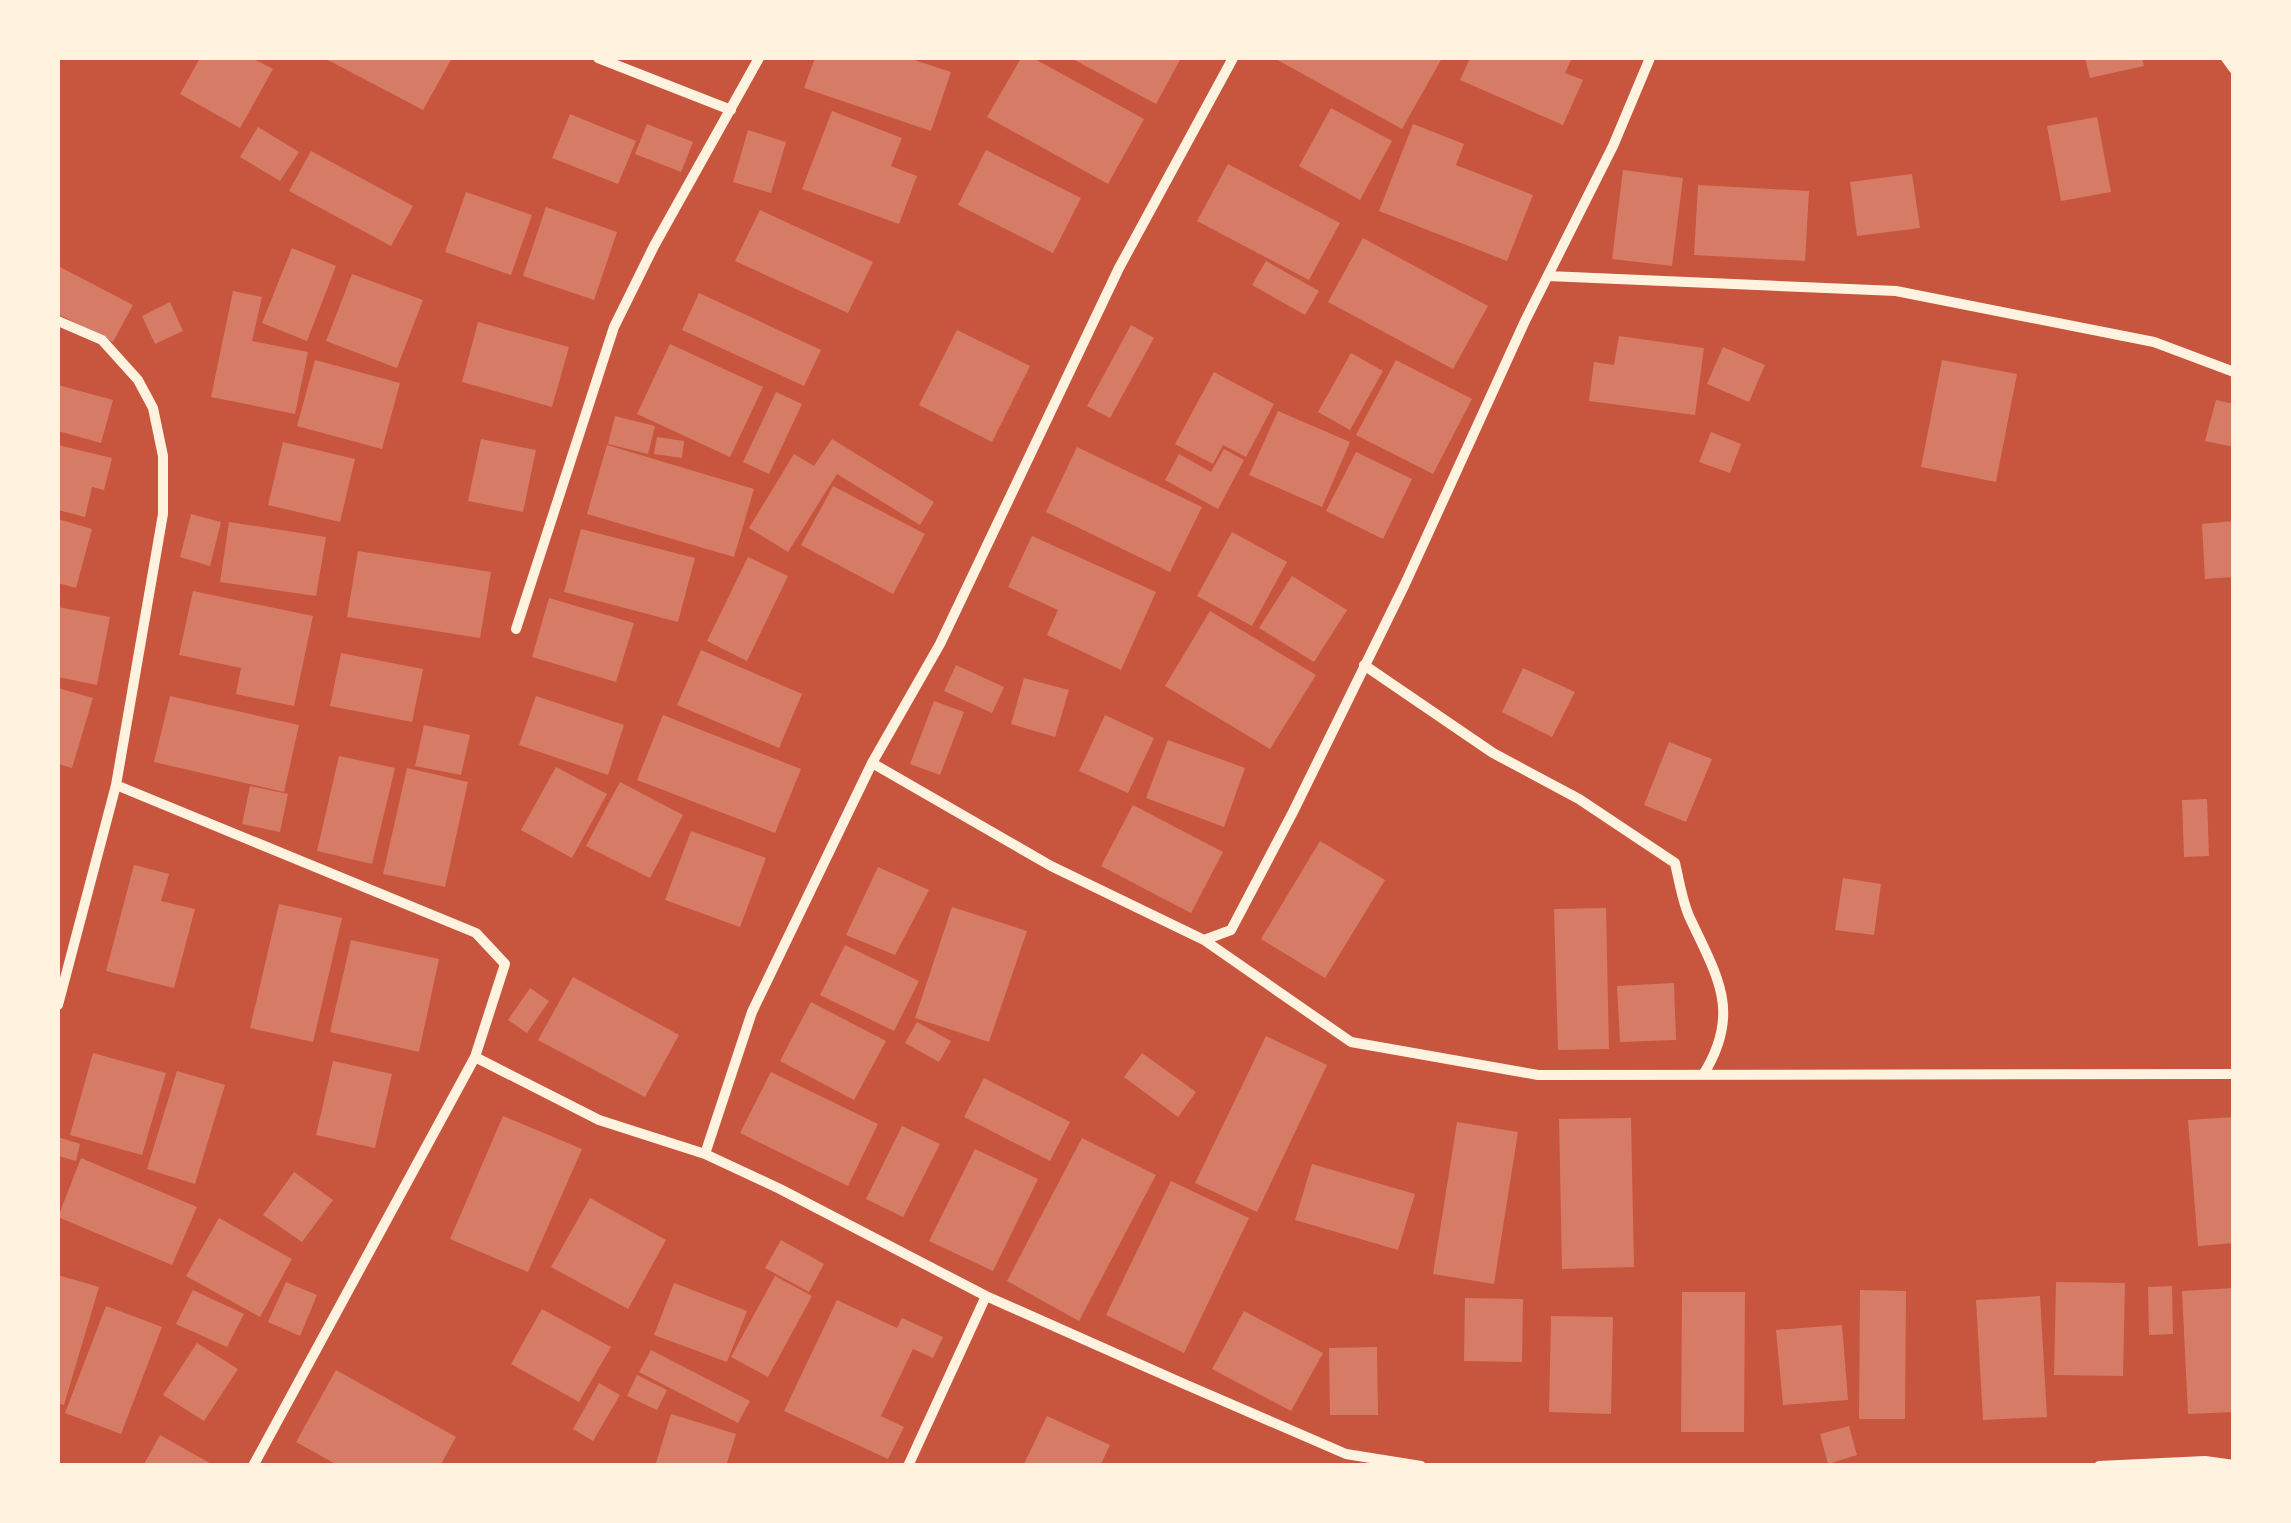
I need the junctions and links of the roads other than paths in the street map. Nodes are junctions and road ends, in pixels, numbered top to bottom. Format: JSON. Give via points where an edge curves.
{"nodes":[{"id":1,"x":598,"y":58,"type":"edge"},
{"id":2,"x":759,"y":58,"type":"edge"},
{"id":3,"x":1233,"y":58,"type":"edge"},
{"id":4,"x":1650,"y":58,"type":"edge"},
{"id":5,"x":2226,"y":58,"type":"edge"},
{"id":6,"x":2234,"y":69,"type":"edge"},
{"id":7,"x":731,"y":110,"type":"junction"},
{"id":8,"x":1548,"y":276,"type":"junction"},
{"id":9,"x":58,"y":321,"type":"edge"},
{"id":10,"x":2234,"y":372,"type":"edge"},
{"id":11,"x":516,"y":629,"type":"dead end"},
{"id":12,"x":1364,"y":666,"type":"junction"},
{"id":13,"x":872,"y":763,"type":"junction"},
{"id":14,"x":116,"y":784,"type":"junction"},
{"id":15,"x":1204,"y":940,"type":"junction"},
{"id":16,"x":58,"y":1005,"type":"edge"},
{"id":17,"x":475,"y":1057,"type":"junction"},
{"id":18,"x":2234,"y":1074,"type":"edge"},
{"id":19,"x":1704,"y":1075,"type":"junction"},
{"id":20,"x":704,"y":1154,"type":"junction"},
{"id":21,"x":986,"y":1296,"type":"junction"},
{"id":22,"x":1346,"y":1454,"type":"junction"},
{"id":23,"x":2234,"y":1465,"type":"edge"},
{"id":24,"x":253,"y":1466,"type":"edge"},
{"id":25,"x":908,"y":1466,"type":"edge"},
{"id":26,"x":1341,"y":1466,"type":"edge"},
{"id":27,"x":1421,"y":1466,"type":"edge"},
{"id":28,"x":2099,"y":1466,"type":"edge"}],
"edges":[{"from":1,"to":7,"type":"street"},
{"from":2,"to":7,"type":"street"},
{"from":3,"to":13,"type":"street","via":[[1119,268],[940,644]]},
{"from":4,"to":8,"type":"street"},
{"from":5,"to":6,"type":"street"},
{"from":7,"to":11,"type":"street","via":[[614,327]]},
{"from":8,"to":10,"type":"street","via":[[1896,291],[2154,342]]},
{"from":8,"to":12,"type":"street"},
{"from":9,"to":14,"type":"street","via":[[102,340],[138,380],[153,408],[163,456],[164,514]]},
{"from":12,"to":15,"type":"street","via":[[1230,930]]},
{"from":12,"to":19,"type":"street","via":[[1675,863],[1726,1012]]},
{"from":13,"to":15,"type":"street","via":[[1051,866]]},
{"from":13,"to":20,"type":"street","via":[[752,1012]]},
{"from":14,"to":16,"type":"street"},
{"from":14,"to":17,"type":"street","via":[[476,932],[506,964]]},
{"from":15,"to":19,"type":"street","via":[[1351,1042],[1538,1075]]},
{"from":17,"to":20,"type":"street","via":[[599,1120]]},
{"from":17,"to":24,"type":"street"},
{"from":18,"to":19,"type":"street"},
{"from":20,"to":21,"type":"street"},
{"from":21,"to":22,"type":"street"},
{"from":21,"to":25,"type":"street"},
{"from":22,"to":26,"type":"street"},
{"from":22,"to":27,"type":"street"},
{"from":23,"to":28,"type":"street"}]}
